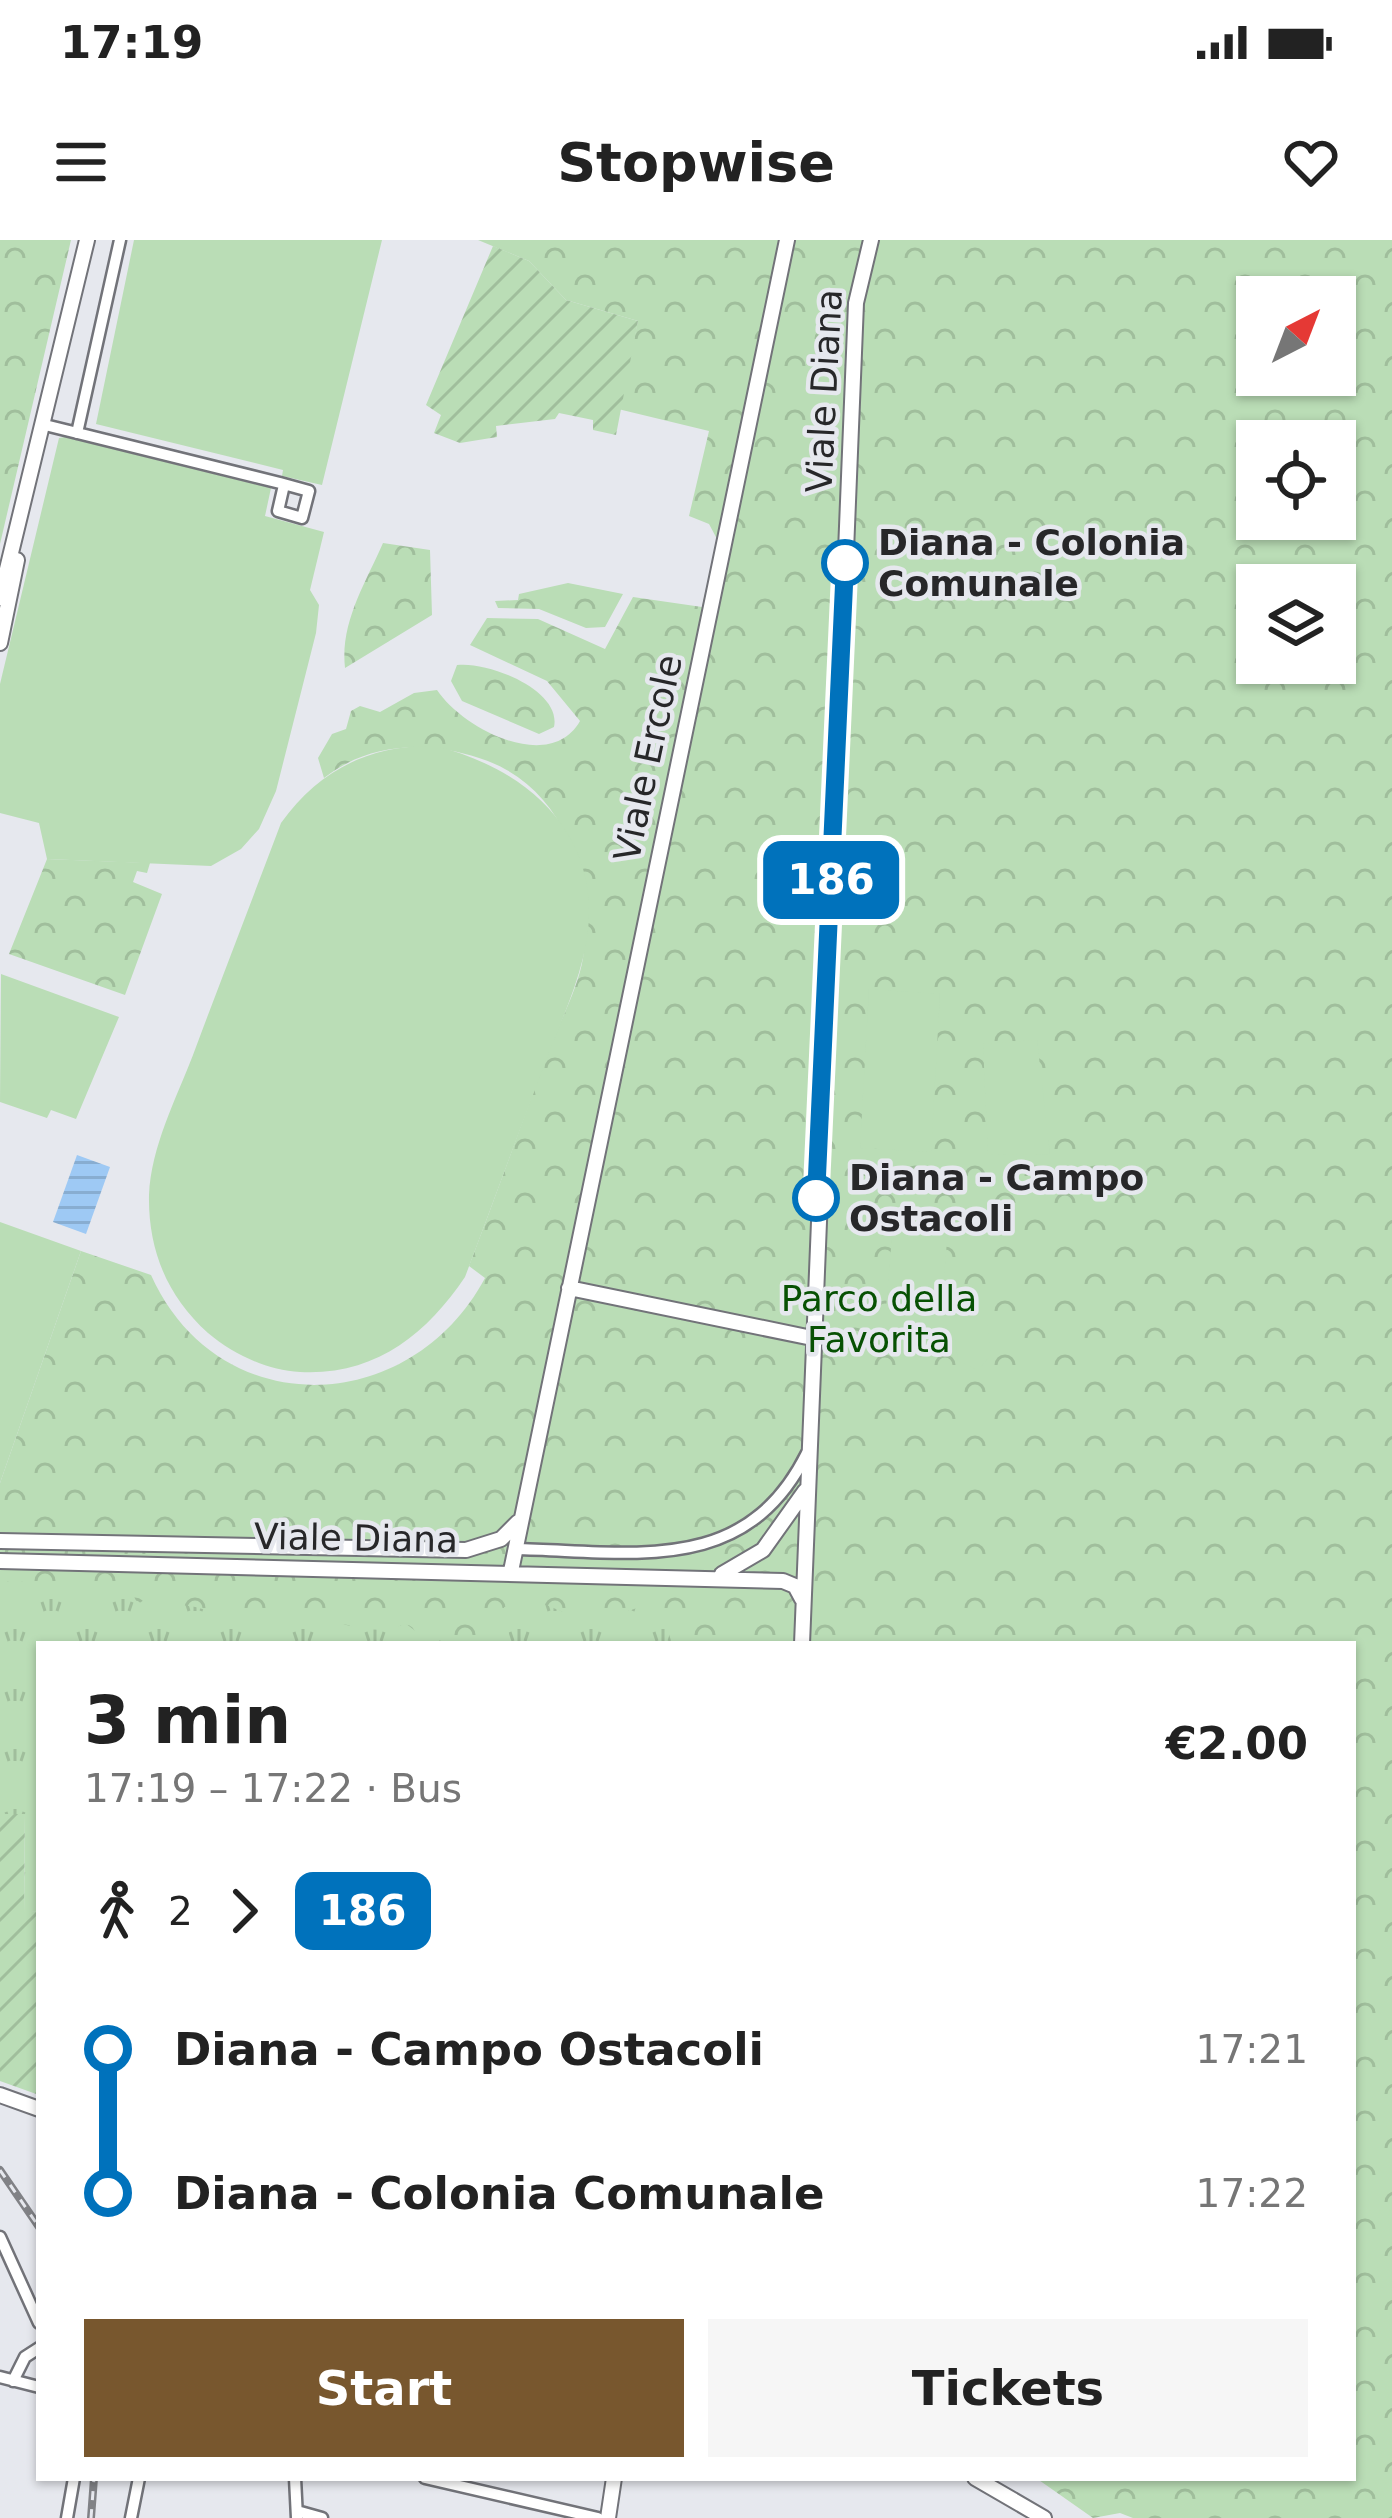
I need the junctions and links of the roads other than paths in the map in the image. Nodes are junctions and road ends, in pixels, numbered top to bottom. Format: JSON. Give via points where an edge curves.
{"nodes":[{"id":1,"x":87,"y":240,"type":"edge"},
{"id":2,"x":120,"y":240,"type":"edge"},
{"id":3,"x":787,"y":240,"type":"edge"},
{"id":4,"x":871,"y":240,"type":"edge"},
{"id":5,"x":45,"y":429,"type":"junction"},
{"id":6,"x":77,"y":433,"type":"junction"},
{"id":7,"x":284,"y":484,"type":"dead end"},
{"id":8,"x":14,"y":557,"type":"junction"},
{"id":9,"x":0,"y":583,"type":"edge"},
{"id":10,"x":0,"y":598,"type":"edge"},
{"id":11,"x":0,"y":625,"type":"edge"},
{"id":12,"x":0,"y":644,"type":"edge"},
{"id":13,"x":569,"y":1288,"type":"junction"},
{"id":14,"x":812,"y":1338,"type":"junction"},
{"id":15,"x":809,"y":1448,"type":"junction"},
{"id":16,"x":808,"y":1487,"type":"junction"},
{"id":17,"x":523,"y":1512,"type":"junction"},
{"id":18,"x":0,"y":1541,"type":"edge"},
{"id":19,"x":515,"y":1549,"type":"junction"},
{"id":20,"x":0,"y":1561,"type":"edge"},
{"id":21,"x":512,"y":1571,"type":"junction"},
{"id":22,"x":711,"y":1578,"type":"junction"},
{"id":23,"x":803,"y":1606,"type":"junction"},
{"id":24,"x":802,"y":1641,"type":"edge"},
{"id":25,"x":0,"y":2095,"type":"edge"},
{"id":26,"x":36,"y":2108,"type":"edge"},
{"id":27,"x":0,"y":2237,"type":"edge"},
{"id":28,"x":36,"y":2316,"type":"edge"},
{"id":29,"x":36,"y":2350,"type":"edge"},
{"id":30,"x":7,"y":2379,"type":"edge"},
{"id":31,"x":73,"y":2481,"type":"edge"},
{"id":32,"x":138,"y":2481,"type":"edge"},
{"id":33,"x":295,"y":2481,"type":"edge"},
{"id":34,"x":438,"y":2481,"type":"edge"},
{"id":35,"x":614,"y":2481,"type":"edge"},
{"id":36,"x":979,"y":2481,"type":"edge"},
{"id":37,"x":297,"y":2514,"type":"edge"},
{"id":38,"x":67,"y":2518,"type":"edge"},
{"id":39,"x":131,"y":2518,"type":"edge"},
{"id":40,"x":322,"y":2518,"type":"edge"},
{"id":41,"x":598,"y":2518,"type":"edge"},
{"id":42,"x":608,"y":2518,"type":"edge"},
{"id":43,"x":1044,"y":2518,"type":"edge"}],
"edges":[{"from":1,"to":5,"type":"street"},
{"from":2,"to":6,"type":"street"},
{"from":3,"to":13,"type":"street","name":"Viale Ercole"},
{"from":4,"to":14,"type":"street","name":"Viale Diana","via":[[856,303]]},
{"from":5,"to":6,"type":"street"},
{"from":5,"to":8,"type":"street"},
{"from":6,"to":7,"type":"street"},
{"from":8,"to":9,"type":"street"},
{"from":8,"to":10,"type":"street"},
{"from":8,"to":11,"type":"street"},
{"from":8,"to":12,"type":"street"},
{"from":13,"to":14,"type":"street"},
{"from":13,"to":17,"type":"street","name":"Viale Ercole"},
{"from":14,"to":15,"type":"street","name":"Viale Diana"},
{"from":15,"to":16,"type":"street","name":"Viale Diana"},
{"from":15,"to":19,"type":"street","via":[[758,1516],[717,1544]]},
{"from":16,"to":22,"type":"street","via":[[763,1550]]},
{"from":16,"to":23,"type":"street","name":"Viale Diana"},
{"from":17,"to":18,"type":"street","name":"Viale Diana","via":[[500,1540],[466,1550]]},
{"from":17,"to":19,"type":"street","name":"Viale Ercole"},
{"from":19,"to":21,"type":"street","name":"Viale Ercole"},
{"from":20,"to":21,"type":"street","name":"Viale Diana"},
{"from":21,"to":22,"type":"street","name":"Viale Diana"},
{"from":22,"to":23,"type":"street","name":"Viale Diana","via":[[790,1583]]},
{"from":23,"to":24,"type":"street"},
{"from":25,"to":26,"type":"street"},
{"from":27,"to":28,"type":"street"},
{"from":29,"to":30,"type":"street"},
{"from":31,"to":38,"type":"street"},
{"from":32,"to":39,"type":"street"},
{"from":33,"to":37,"type":"street"},
{"from":34,"to":41,"type":"street"},
{"from":35,"to":42,"type":"street"},
{"from":36,"to":43,"type":"street"},
{"from":37,"to":40,"type":"street"}]}
